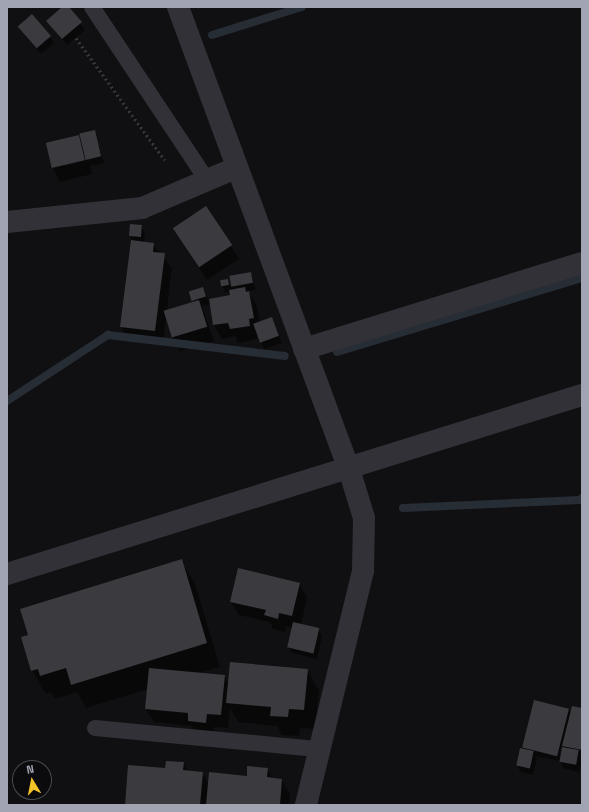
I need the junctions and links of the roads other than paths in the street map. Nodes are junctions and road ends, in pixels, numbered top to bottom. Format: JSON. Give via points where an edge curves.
{"nodes":[{"id":1,"x":92,"y":7,"type":"edge"},
{"id":2,"x":178,"y":7,"type":"edge"},
{"id":3,"x":236,"y":168,"type":"junction"},
{"id":4,"x":207,"y":180,"type":"junction"},
{"id":5,"x":7,"y":222,"type":"edge"},
{"id":6,"x":582,"y":263,"type":"edge"},
{"id":7,"x":304,"y":349,"type":"junction"},
{"id":8,"x":582,"y":395,"type":"edge"},
{"id":9,"x":349,"y":468,"type":"junction"},
{"id":10,"x":7,"y":574,"type":"edge"},
{"id":11,"x":95,"y":728,"type":"dead end"},
{"id":12,"x":320,"y":749,"type":"junction"},
{"id":13,"x":306,"y":805,"type":"edge"}],
"edges":[{"from":1,"to":4,"type":"lane"},
{"from":2,"to":3,"type":"street"},
{"from":3,"to":4,"type":"street"},
{"from":3,"to":7,"type":"street"},
{"from":4,"to":5,"type":"street","via":[[142,208]]},
{"from":6,"to":7,"type":"street"},
{"from":7,"to":9,"type":"street"},
{"from":8,"to":9,"type":"street"},
{"from":9,"to":10,"type":"street"},
{"from":9,"to":12,"type":"street","via":[[364,518],[363,571]]},
{"from":11,"to":12,"type":"lane"},
{"from":12,"to":13,"type":"street"}]}
